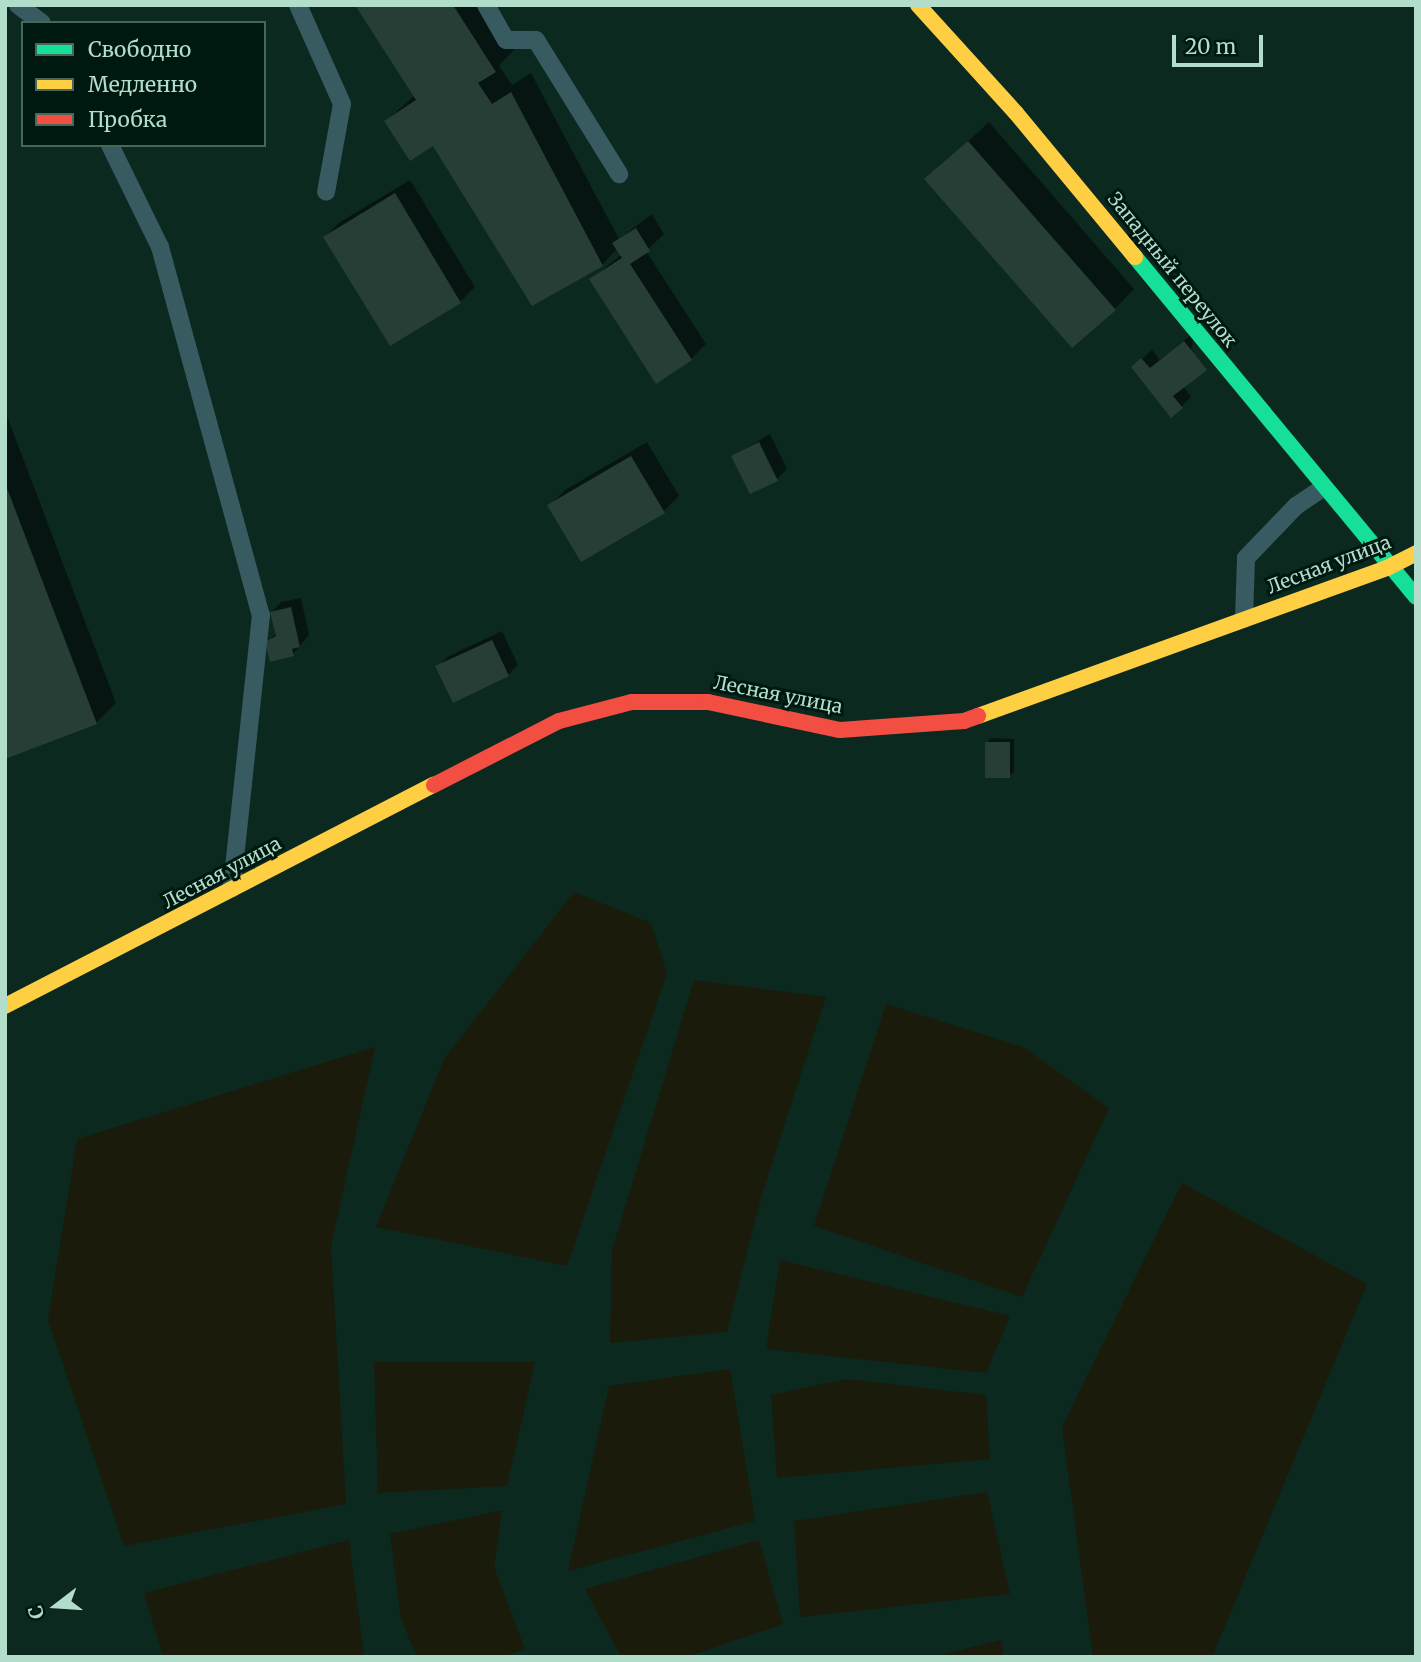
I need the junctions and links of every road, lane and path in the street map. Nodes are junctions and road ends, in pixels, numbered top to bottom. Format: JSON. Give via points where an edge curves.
{"nodes":[{"id":1,"x":18,"y":5,"type":"edge"},
{"id":2,"x":298,"y":5,"type":"edge"},
{"id":3,"x":486,"y":5,"type":"edge"},
{"id":4,"x":918,"y":5,"type":"edge"},
{"id":5,"x":39,"y":21,"type":"edge"},
{"id":6,"x":111,"y":147,"type":"edge"},
{"id":7,"x":619,"y":174,"type":"dead end"},
{"id":8,"x":326,"y":192,"type":"dead end"},
{"id":9,"x":1323,"y":488,"type":"junction"},
{"id":10,"x":1416,"y":553,"type":"edge"},
{"id":11,"x":1387,"y":568,"type":"junction"},
{"id":12,"x":1416,"y":597,"type":"edge"},
{"id":13,"x":1244,"y":620,"type":"junction"},
{"id":14,"x":232,"y":891,"type":"junction"},
{"id":15,"x":5,"y":1006,"type":"edge"}],
"edges":[{"from":1,"to":5,"type":"lane"},
{"from":2,"to":8,"type":"lane","via":[[342,104]]},
{"from":3,"to":7,"type":"lane","via":[[506,40],[536,40]]},
{"from":4,"to":9,"type":"street","name":"Западный переулок","via":[[1016,113]]},
{"from":6,"to":14,"type":"lane","via":[[160,247],[261,615]]},
{"from":9,"to":11,"type":"street","name":"Западный переулок"},
{"from":9,"to":13,"type":"lane","via":[[1296,506],[1246,558]]},
{"from":10,"to":11,"type":"street","name":"Лесная улица"},
{"from":11,"to":12,"type":"street","name":"Западный переулок"},
{"from":11,"to":13,"type":"street","name":"Лесная улица"},
{"from":13,"to":14,"type":"street","name":"Лесная улица","via":[[964,721],[839,730],[708,702],[632,702],[559,721]]},
{"from":14,"to":15,"type":"street","name":"Лесная улица"}]}
